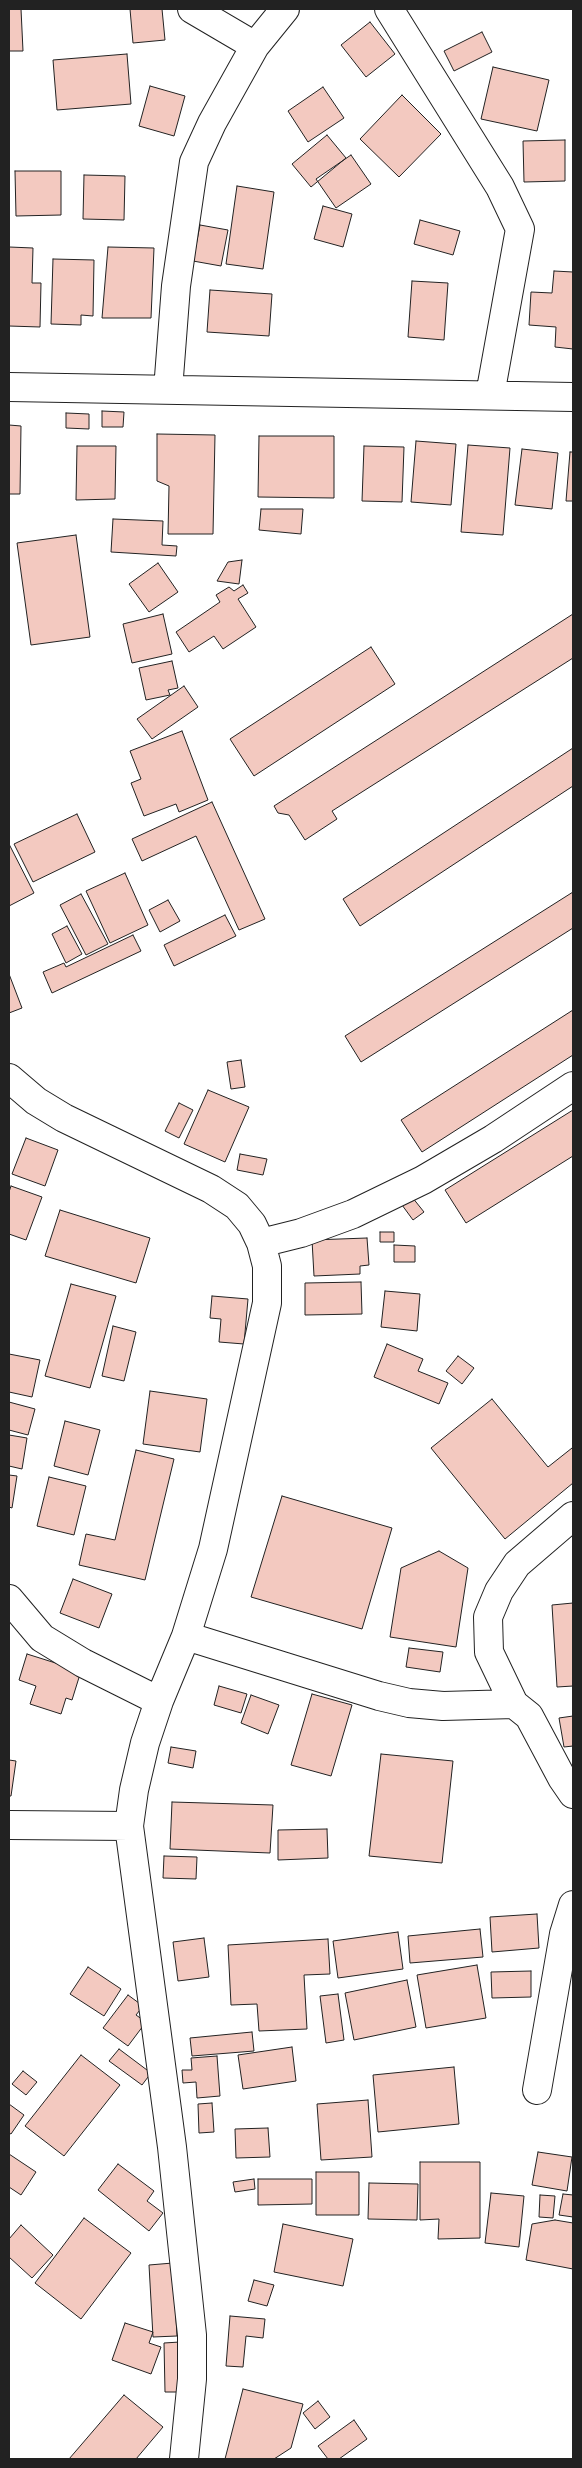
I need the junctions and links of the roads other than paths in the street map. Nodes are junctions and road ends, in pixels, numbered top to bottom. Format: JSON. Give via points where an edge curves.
{"nodes":[{"id":1,"x":192,"y":9,"type":"edge"},
{"id":2,"x":285,"y":9,"type":"edge"},
{"id":3,"x":389,"y":9,"type":"edge"},
{"id":4,"x":255,"y":46,"type":"junction"},
{"id":5,"x":9,"y":387,"type":"edge"},
{"id":6,"x":168,"y":390,"type":"junction"},
{"id":7,"x":490,"y":395,"type":"junction"},
{"id":8,"x":573,"y":397,"type":"edge"},
{"id":9,"x":9,"y":1078,"type":"edge"},
{"id":10,"x":573,"y":1086,"type":"edge"},
{"id":11,"x":261,"y":1242,"type":"junction"},
{"id":12,"x":573,"y":1516,"type":"edge"},
{"id":13,"x":9,"y":1599,"type":"edge"},
{"id":14,"x":186,"y":1636,"type":"junction"},
{"id":15,"x":159,"y":1701,"type":"junction"},
{"id":16,"x":514,"y":1704,"type":"junction"},
{"id":17,"x":573,"y":1794,"type":"edge"},
{"id":18,"x":9,"y":1825,"type":"edge"},
{"id":19,"x":130,"y":1826,"type":"junction"},
{"id":20,"x":573,"y":1905,"type":"edge"},
{"id":21,"x":537,"y":2090,"type":"dead end"},
{"id":22,"x":184,"y":2459,"type":"edge"}],
"edges":[{"from":1,"to":4,"type":"street"},
{"from":2,"to":4,"type":"street"},
{"from":3,"to":7,"type":"street","via":[[500,187],[520,230]]},
{"from":4,"to":6,"type":"street","via":[[194,162],[176,286]]},
{"from":5,"to":6,"type":"street"},
{"from":6,"to":7,"type":"street"},
{"from":7,"to":8,"type":"street"},
{"from":9,"to":11,"type":"street","via":[[36,1101],[64,1118],[211,1189],[237,1206]]},
{"from":10,"to":11,"type":"street","via":[[423,1180],[353,1214],[301,1233]]},
{"from":11,"to":14,"type":"street","via":[[267,1266],[267,1304],[213,1549]]},
{"from":12,"to":16,"type":"street","via":[[518,1564],[499,1592],[488,1617],[489,1652]]},
{"from":13,"to":15,"type":"street","via":[[42,1638],[83,1663]]},
{"from":14,"to":15,"type":"street"},
{"from":14,"to":16,"type":"street","via":[[409,1703],[443,1706]]},
{"from":15,"to":19,"type":"street","via":[[134,1790]]},
{"from":16,"to":17,"type":"street","via":[[529,1716]]},
{"from":18,"to":19,"type":"street"},
{"from":19,"to":22,"type":"street","via":[[171,2137],[192,2336],[192,2379]]},
{"from":20,"to":21,"type":"street","via":[[564,1934]]}]}
